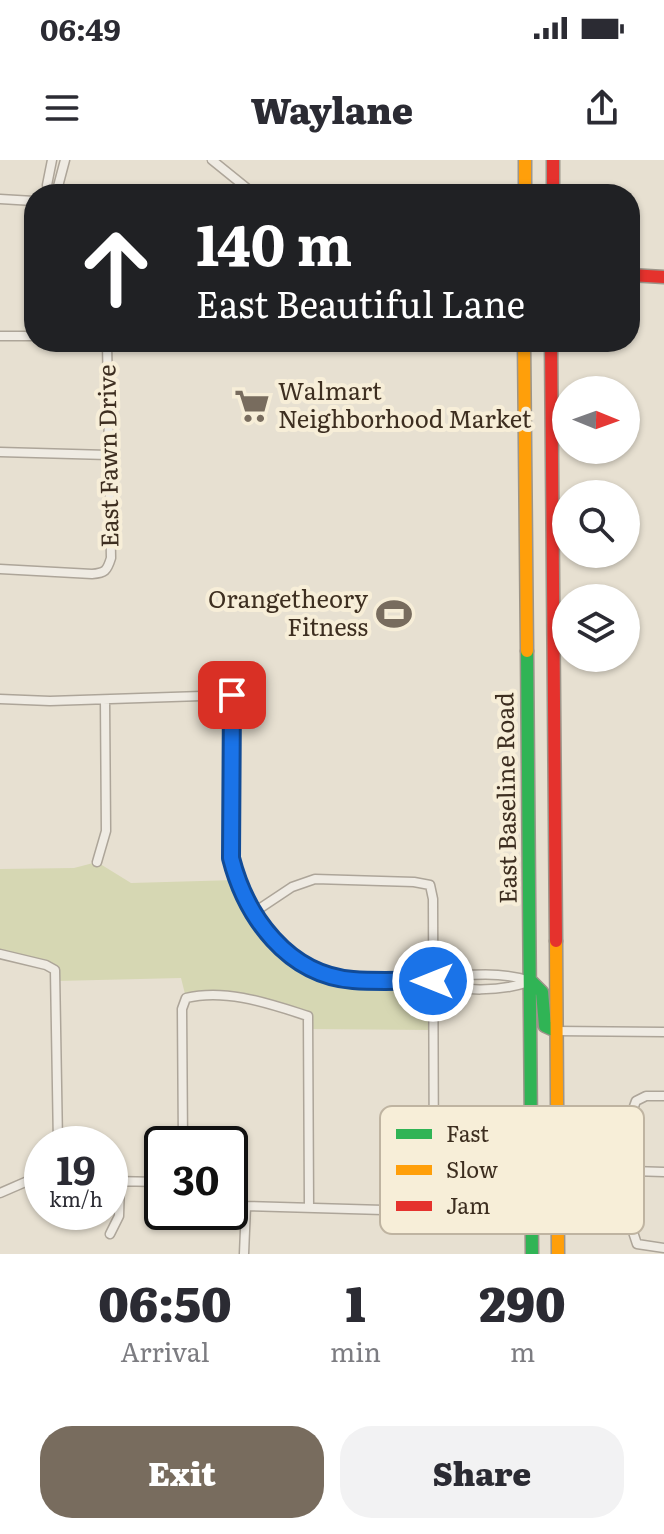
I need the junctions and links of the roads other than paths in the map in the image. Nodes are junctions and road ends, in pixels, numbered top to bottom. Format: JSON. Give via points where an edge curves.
{"nodes":[{"id":1,"x":52,"y":160,"type":"edge"},
{"id":2,"x":65,"y":160,"type":"edge"},
{"id":3,"x":212,"y":160,"type":"edge"},
{"id":4,"x":525,"y":160,"type":"edge"},
{"id":5,"x":553,"y":160,"type":"edge"},
{"id":6,"x":47,"y":184,"type":"edge"},
{"id":7,"x":59,"y":184,"type":"edge"},
{"id":8,"x":242,"y":184,"type":"edge"},
{"id":9,"x":525,"y":184,"type":"edge"},
{"id":10,"x":553,"y":184,"type":"edge"},
{"id":11,"x":0,"y":199,"type":"edge"},
{"id":12,"x":24,"y":200,"type":"edge"},
{"id":13,"x":640,"y":276,"type":"edge"},
{"id":14,"x":664,"y":277,"type":"edge"},
{"id":15,"x":0,"y":336,"type":"edge"},
{"id":16,"x":24,"y":336,"type":"edge"},
{"id":17,"x":107,"y":352,"type":"edge"},
{"id":18,"x":524,"y":352,"type":"edge"},
{"id":19,"x":551,"y":352,"type":"edge"},
{"id":20,"x":0,"y":452,"type":"edge"},
{"id":21,"x":108,"y":455,"type":"junction"},
{"id":22,"x":0,"y":569,"type":"edge"},
{"id":23,"x":526,"y":571,"type":"junction"},
{"id":24,"x":553,"y":571,"type":"junction"},
{"id":25,"x":0,"y":699,"type":"edge"},
{"id":26,"x":105,"y":700,"type":"junction"},
{"id":27,"x":529,"y":773,"type":"junction"},
{"id":28,"x":554,"y":774,"type":"junction"},
{"id":29,"x":97,"y":862,"type":"dead end"},
{"id":30,"x":253,"y":913,"type":"junction"},
{"id":31,"x":556,"y":951,"type":"junction"},
{"id":32,"x":0,"y":954,"type":"edge"},
{"id":33,"x":433,"y":981,"type":"junction"},
{"id":34,"x":531,"y":981,"type":"junction"},
{"id":35,"x":556,"y":1031,"type":"junction"},
{"id":36,"x":664,"y":1032,"type":"edge"},
{"id":37,"x":531,"y":1057,"type":"junction"},
{"id":38,"x":664,"y":1096,"type":"edge"},
{"id":39,"x":434,"y":1106,"type":"edge"},
{"id":40,"x":531,"y":1106,"type":"edge"},
{"id":41,"x":557,"y":1106,"type":"edge"},
{"id":42,"x":634,"y":1106,"type":"edge"},
{"id":43,"x":58,"y":1126,"type":"edge"},
{"id":44,"x":183,"y":1126,"type":"edge"},
{"id":45,"x":644,"y":1171,"type":"edge"},
{"id":46,"x":664,"y":1172,"type":"edge"},
{"id":47,"x":24,"y":1183,"type":"edge"},
{"id":48,"x":0,"y":1193,"type":"edge"},
{"id":49,"x":248,"y":1206,"type":"edge"},
{"id":50,"x":309,"y":1206,"type":"junction"},
{"id":51,"x":380,"y":1209,"type":"edge"},
{"id":52,"x":112,"y":1230,"type":"edge"},
{"id":53,"x":245,"y":1230,"type":"edge"},
{"id":54,"x":110,"y":1234,"type":"dead end"},
{"id":55,"x":532,"y":1234,"type":"edge"},
{"id":56,"x":558,"y":1234,"type":"edge"},
{"id":57,"x":634,"y":1234,"type":"edge"},
{"id":58,"x":664,"y":1248,"type":"edge"},
{"id":59,"x":244,"y":1254,"type":"edge"},
{"id":60,"x":532,"y":1254,"type":"edge"},
{"id":61,"x":558,"y":1254,"type":"edge"}],
"edges":[{"from":1,"to":6,"type":"street"},
{"from":2,"to":7,"type":"street"},
{"from":3,"to":8,"type":"street"},
{"from":4,"to":9,"type":"main road"},
{"from":5,"to":10,"type":"main road"},
{"from":11,"to":12,"type":"street"},
{"from":13,"to":14,"type":"main road"},
{"from":15,"to":16,"type":"street"},
{"from":17,"to":21,"type":"street","name":"East Fawn Drive"},
{"from":18,"to":23,"type":"main road","name":"East Baseline Road"},
{"from":19,"to":24,"type":"main road","name":"East Baseline Road"},
{"from":20,"to":21,"type":"street"},
{"from":21,"to":22,"type":"street","name":"East Fawn Drive","via":[[108,570],[92,574]]},
{"from":23,"to":24,"type":"main road"},
{"from":23,"to":27,"type":"main road","name":"East Baseline Road"},
{"from":24,"to":28,"type":"main road","name":"East Baseline Road"},
{"from":25,"to":26,"type":"street"},
{"from":26,"to":29,"type":"street","via":[[106,831]]},
{"from":26,"to":30,"type":"street","via":[[232,695],[231,858]]},
{"from":27,"to":28,"type":"main road"},
{"from":27,"to":34,"type":"main road","name":"East Baseline Road"},
{"from":28,"to":31,"type":"main road","name":"East Baseline Road"},
{"from":30,"to":33,"type":"street","via":[[283,950],[320,973],[352,980]]},
{"from":30,"to":33,"type":"street","via":[[292,887],[315,879],[430,885]]},
{"from":31,"to":34,"type":"main road"},
{"from":31,"to":35,"type":"main road","name":"East Baseline Road"},
{"from":32,"to":43,"type":"street","via":[[55,970]]},
{"from":33,"to":34,"type":"street","via":[[449,988],[512,988]]},
{"from":33,"to":39,"type":"street"},
{"from":34,"to":35,"type":"main road","via":[[542,992],[545,1026]]},
{"from":34,"to":37,"type":"main road","name":"East Baseline Road"},
{"from":35,"to":36,"type":"street"},
{"from":35,"to":37,"type":"main road"},
{"from":35,"to":41,"type":"main road","name":"East Baseline Road"},
{"from":37,"to":40,"type":"main road","name":"East Baseline Road"},
{"from":38,"to":42,"type":"street","via":[[646,1096]]},
{"from":44,"to":50,"type":"street","via":[[186,998],[239,997],[308,1016]]},
{"from":45,"to":46,"type":"street"},
{"from":47,"to":48,"type":"street"},
{"from":49,"to":50,"type":"street"},
{"from":50,"to":51,"type":"street"},
{"from":52,"to":54,"type":"street"},
{"from":53,"to":59,"type":"street"},
{"from":55,"to":60,"type":"main road","name":"East Baseline Road"},
{"from":56,"to":61,"type":"main road","name":"East Baseline Road"},
{"from":57,"to":58,"type":"street","via":[[637,1244]]}]}
